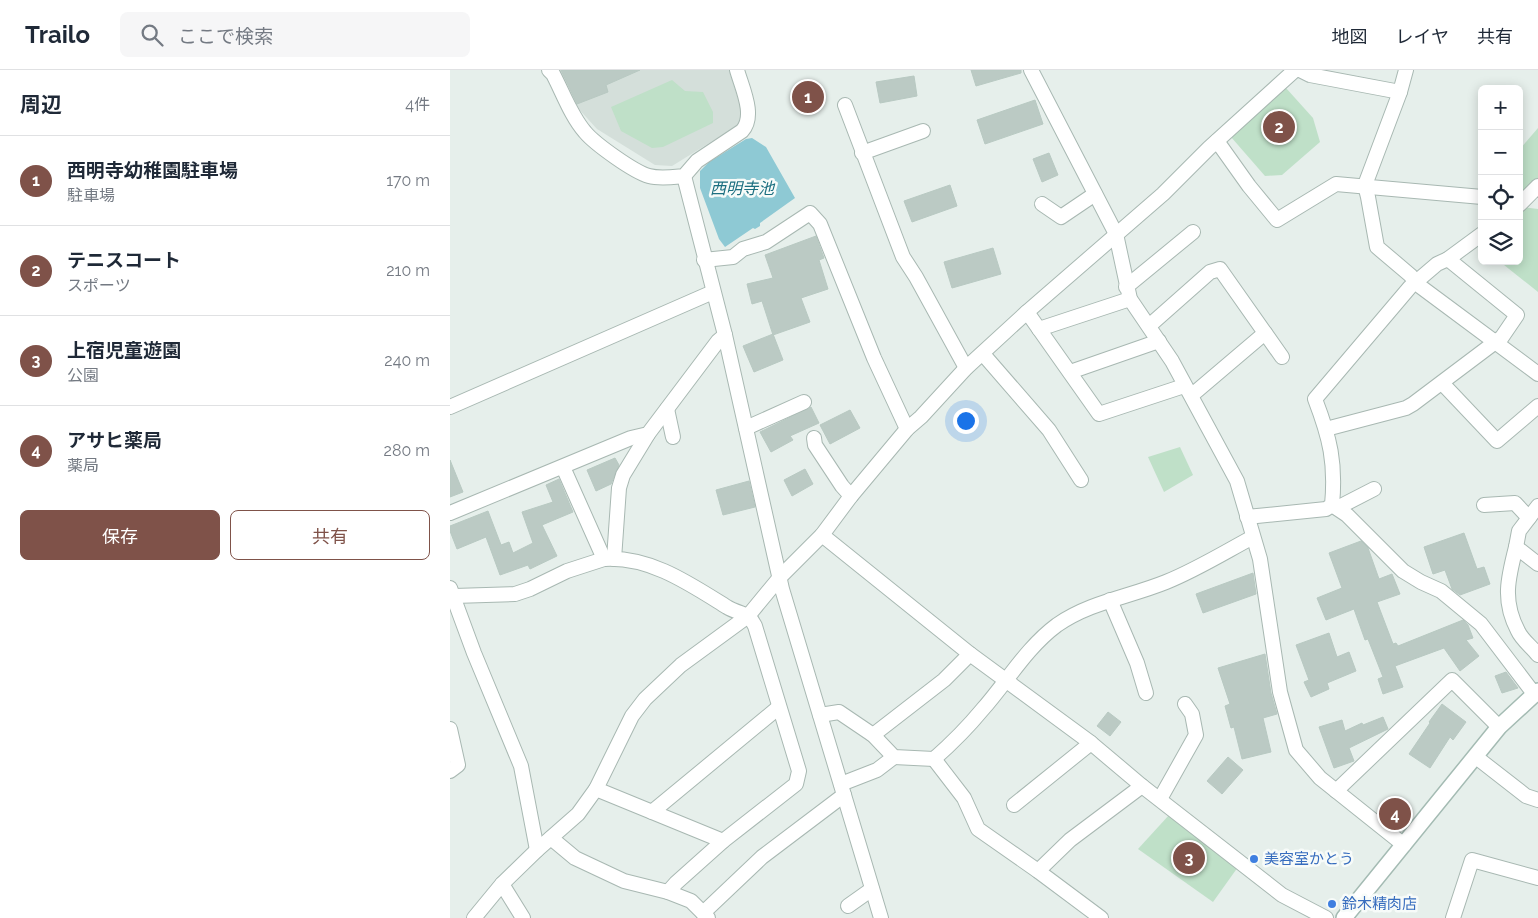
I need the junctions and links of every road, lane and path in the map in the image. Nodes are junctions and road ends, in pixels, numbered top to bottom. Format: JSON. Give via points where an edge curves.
{"nodes":[{"id":1,"x":548,"y":70,"type":"edge"},
{"id":2,"x":737,"y":70,"type":"edge"},
{"id":3,"x":1031,"y":70,"type":"edge"},
{"id":4,"x":1295,"y":70,"type":"edge"},
{"id":5,"x":1300,"y":70,"type":"edge"},
{"id":6,"x":1406,"y":70,"type":"edge"},
{"id":7,"x":1400,"y":92,"type":"junction"},
{"id":8,"x":845,"y":105,"type":"dead end"},
{"id":9,"x":923,"y":131,"type":"dead end"},
{"id":10,"x":1217,"y":141,"type":"junction"},
{"id":11,"x":862,"y":153,"type":"junction"},
{"id":12,"x":684,"y":176,"type":"junction"},
{"id":13,"x":1365,"y":186,"type":"junction"},
{"id":14,"x":1538,"y":186,"type":"edge"},
{"id":15,"x":1095,"y":194,"type":"junction"},
{"id":16,"x":1478,"y":197,"type":"edge"},
{"id":17,"x":1523,"y":200,"type":"edge"},
{"id":18,"x":1523,"y":202,"type":"edge"},
{"id":19,"x":1042,"y":204,"type":"dead end"},
{"id":20,"x":1538,"y":204,"type":"edge"},
{"id":21,"x":1193,"y":232,"type":"dead end"},
{"id":22,"x":1116,"y":234,"type":"junction"},
{"id":23,"x":1478,"y":237,"type":"edge"},
{"id":24,"x":1448,"y":259,"type":"junction"},
{"id":25,"x":704,"y":260,"type":"junction"},
{"id":26,"x":1416,"y":282,"type":"junction"},
{"id":27,"x":713,"y":292,"type":"junction"},
{"id":28,"x":1128,"y":293,"type":"junction"},
{"id":29,"x":1027,"y":312,"type":"junction"},
{"id":30,"x":1149,"y":326,"type":"junction"},
{"id":31,"x":1040,"y":329,"type":"junction"},
{"id":32,"x":1265,"y":333,"type":"junction"},
{"id":33,"x":725,"y":335,"type":"junction"},
{"id":34,"x":1159,"y":341,"type":"junction"},
{"id":35,"x":1494,"y":343,"type":"junction"},
{"id":36,"x":983,"y":354,"type":"junction"},
{"id":37,"x":1282,"y":357,"type":"dead end"},
{"id":38,"x":966,"y":368,"type":"junction"},
{"id":39,"x":1070,"y":372,"type":"junction"},
{"id":40,"x":1538,"y":374,"type":"edge"},
{"id":41,"x":1442,"y":383,"type":"junction"},
{"id":42,"x":1188,"y":391,"type":"junction"},
{"id":43,"x":804,"y":402,"type":"dead end"},
{"id":44,"x":1538,"y":406,"type":"edge"},
{"id":45,"x":450,"y":407,"type":"edge"},
{"id":46,"x":667,"y":409,"type":"junction"},
{"id":47,"x":746,"y":428,"type":"junction"},
{"id":48,"x":907,"y":429,"type":"junction"},
{"id":49,"x":1326,"y":429,"type":"junction"},
{"id":50,"x":648,"y":434,"type":"junction"},
{"id":51,"x":673,"y":437,"type":"dead end"},
{"id":52,"x":814,"y":438,"type":"dead end"},
{"id":53,"x":563,"y":467,"type":"junction"},
{"id":54,"x":1081,"y":480,"type":"dead end"},
{"id":55,"x":1374,"y":489,"type":"dead end"},
{"id":56,"x":851,"y":496,"type":"junction"},
{"id":57,"x":1484,"y":505,"type":"dead end"},
{"id":58,"x":1538,"y":506,"type":"edge"},
{"id":59,"x":1335,"y":507,"type":"junction"},
{"id":60,"x":450,"y":513,"type":"edge"},
{"id":61,"x":1247,"y":517,"type":"junction"},
{"id":62,"x":1529,"y":518,"type":"junction"},
{"id":63,"x":822,"y":535,"type":"junction"},
{"id":64,"x":1253,"y":537,"type":"junction"},
{"id":65,"x":1516,"y":547,"type":"junction"},
{"id":66,"x":609,"y":559,"type":"junction"},
{"id":67,"x":1538,"y":564,"type":"edge"},
{"id":68,"x":781,"y":576,"type":"junction"},
{"id":69,"x":452,"y":592,"type":"edge"},
{"id":70,"x":1110,"y":600,"type":"junction"},
{"id":71,"x":748,"y":616,"type":"junction"},
{"id":72,"x":970,"y":654,"type":"junction"},
{"id":73,"x":1538,"y":655,"type":"edge"},
{"id":74,"x":1005,"y":680,"type":"junction"},
{"id":75,"x":1146,"y":693,"type":"dead end"},
{"id":76,"x":1536,"y":694,"type":"edge"},
{"id":77,"x":1185,"y":704,"type":"dead end"},
{"id":78,"x":779,"y":707,"type":"junction"},
{"id":79,"x":820,"y":715,"type":"junction"},
{"id":80,"x":1499,"y":727,"type":"junction"},
{"id":81,"x":450,"y":729,"type":"edge"},
{"id":82,"x":873,"y":735,"type":"junction"},
{"id":83,"x":1091,"y":743,"type":"junction"},
{"id":84,"x":1476,"y":756,"type":"junction"},
{"id":85,"x":894,"y":757,"type":"junction"},
{"id":86,"x":934,"y":759,"type":"junction"},
{"id":87,"x":450,"y":771,"type":"edge"},
{"id":88,"x":1142,"y":786,"type":"junction"},
{"id":89,"x":596,"y":789,"type":"junction"},
{"id":90,"x":842,"y":790,"type":"junction"},
{"id":91,"x":1336,"y":791,"type":"junction"},
{"id":92,"x":1160,"y":799,"type":"junction"},
{"id":93,"x":1538,"y":800,"type":"edge"},
{"id":94,"x":1014,"y":805,"type":"dead end"},
{"id":95,"x":652,"y":812,"type":"junction"},
{"id":96,"x":551,"y":838,"type":"junction"},
{"id":97,"x":723,"y":842,"type":"junction"},
{"id":98,"x":1404,"y":845,"type":"junction"},
{"id":99,"x":537,"y":850,"type":"junction"},
{"id":100,"x":1038,"y":871,"type":"junction"},
{"id":101,"x":1538,"y":878,"type":"edge"},
{"id":102,"x":502,"y":884,"type":"junction"},
{"id":103,"x":872,"y":889,"type":"junction"},
{"id":104,"x":668,"y":892,"type":"junction"},
{"id":105,"x":848,"y":906,"type":"dead end"},
{"id":106,"x":706,"y":915,"type":"edge"},
{"id":107,"x":474,"y":918,"type":"edge"},
{"id":108,"x":523,"y":918,"type":"edge"},
{"id":109,"x":881,"y":918,"type":"edge"},
{"id":110,"x":1101,"y":918,"type":"edge"},
{"id":111,"x":1326,"y":918,"type":"edge"},
{"id":112,"x":1344,"y":918,"type":"edge"},
{"id":113,"x":1453,"y":918,"type":"edge"}],
"edges":[{"from":1,"to":12,"type":"street","via":[[584,132],[597,143],[649,176]]},
{"from":2,"to":12,"type":"street","via":[[749,118],[746,126],[697,161]]},
{"from":3,"to":15,"type":"street"},
{"from":4,"to":10,"type":"street"},
{"from":5,"to":7,"type":"street","via":[[1310,75]]},
{"from":6,"to":7,"type":"street"},
{"from":7,"to":13,"type":"street"},
{"from":8,"to":11,"type":"street"},
{"from":9,"to":11,"type":"street"},
{"from":10,"to":13,"type":"street","via":[[1248,186],[1277,220],[1336,184]]},
{"from":10,"to":22,"type":"street"},
{"from":11,"to":38,"type":"street","via":[[903,257]]},
{"from":12,"to":25,"type":"street"},
{"from":13,"to":16,"type":"street"},
{"from":13,"to":26,"type":"street","via":[[1377,247]]},
{"from":14,"to":17,"type":"street"},
{"from":15,"to":19,"type":"street","via":[[1061,217]]},
{"from":15,"to":22,"type":"street"},
{"from":18,"to":20,"type":"street"},
{"from":21,"to":28,"type":"street"},
{"from":22,"to":28,"type":"street"},
{"from":22,"to":29,"type":"street"},
{"from":23,"to":24,"type":"street"},
{"from":24,"to":26,"type":"street"},
{"from":24,"to":35,"type":"street","via":[[1517,315]]},
{"from":25,"to":27,"type":"street"},
{"from":25,"to":48,"type":"street","via":[[732,257],[743,249],[766,242],[810,213],[820,224],[874,358]]},
{"from":26,"to":35,"type":"street"},
{"from":26,"to":49,"type":"street","via":[[1315,399]]},
{"from":27,"to":33,"type":"street"},
{"from":27,"to":45,"type":"street"},
{"from":28,"to":30,"type":"street"},
{"from":28,"to":31,"type":"street"},
{"from":29,"to":31,"type":"street"},
{"from":29,"to":36,"type":"street"},
{"from":30,"to":32,"type":"street","via":[[1210,272],[1220,268]]},
{"from":30,"to":34,"type":"street"},
{"from":31,"to":39,"type":"street"},
{"from":32,"to":37,"type":"street"},
{"from":32,"to":42,"type":"street"},
{"from":33,"to":46,"type":"street"},
{"from":33,"to":47,"type":"street"},
{"from":34,"to":39,"type":"street"},
{"from":34,"to":42,"type":"street"},
{"from":35,"to":40,"type":"street"},
{"from":35,"to":41,"type":"street"},
{"from":36,"to":38,"type":"street"},
{"from":36,"to":54,"type":"street","via":[[1048,430]]},
{"from":38,"to":48,"type":"street"},
{"from":39,"to":42,"type":"street","via":[[1099,414]]},
{"from":41,"to":44,"type":"street","via":[[1497,441]]},
{"from":41,"to":49,"type":"street","via":[[1406,408]]},
{"from":42,"to":61,"type":"street","via":[[1236,481]]},
{"from":43,"to":47,"type":"street"},
{"from":46,"to":50,"type":"street"},
{"from":46,"to":51,"type":"street"},
{"from":47,"to":68,"type":"street"},
{"from":48,"to":56,"type":"street"},
{"from":49,"to":59,"type":"street","via":[[1334,465]]},
{"from":50,"to":53,"type":"street"},
{"from":50,"to":66,"type":"street","via":[[623,475]]},
{"from":52,"to":56,"type":"street","via":[[814,445]]},
{"from":53,"to":60,"type":"street"},
{"from":53,"to":66,"type":"street"},
{"from":55,"to":59,"type":"street"},
{"from":56,"to":63,"type":"street"},
{"from":57,"to":62,"type":"street","via":[[1515,503]]},
{"from":58,"to":62,"type":"street"},
{"from":59,"to":61,"type":"street"},
{"from":59,"to":76,"type":"street","via":[[1403,571],[1441,591],[1481,624]]},
{"from":61,"to":64,"type":"street"},
{"from":62,"to":65,"type":"street","via":[[1519,531]]},
{"from":63,"to":68,"type":"street"},
{"from":63,"to":72,"type":"street"},
{"from":64,"to":70,"type":"street","via":[[1164,583]]},
{"from":64,"to":91,"type":"street","via":[[1260,559],[1280,692],[1296,750]]},
{"from":65,"to":67,"type":"street"},
{"from":65,"to":73,"type":"street","via":[[1507,589],[1510,611],[1518,632]]},
{"from":66,"to":69,"type":"street","via":[[567,571],[515,594]]},
{"from":66,"to":71,"type":"street","via":[[643,564],[681,578]]},
{"from":68,"to":71,"type":"street"},
{"from":68,"to":79,"type":"street","via":[[782,589]]},
{"from":69,"to":99,"type":"street","via":[[522,766]]},
{"from":70,"to":74,"type":"street","via":[[1087,607],[1057,625]]},
{"from":70,"to":75,"type":"street"},
{"from":71,"to":78,"type":"street","via":[[755,626]]},
{"from":71,"to":89,"type":"street","via":[[681,665],[645,699],[632,716]]},
{"from":72,"to":74,"type":"street"},
{"from":72,"to":82,"type":"street","via":[[944,680]]},
{"from":74,"to":83,"type":"street"},
{"from":74,"to":86,"type":"street","via":[[982,710]]},
{"from":76,"to":80,"type":"street"},
{"from":77,"to":92,"type":"street","via":[[1192,714],[1196,735]]},
{"from":78,"to":95,"type":"street"},
{"from":78,"to":97,"type":"street","via":[[799,771],[796,784]]},
{"from":79,"to":82,"type":"street","via":[[839,712]]},
{"from":79,"to":90,"type":"street"},
{"from":80,"to":84,"type":"street"},
{"from":80,"to":91,"type":"street","via":[[1452,680]]},
{"from":81,"to":87,"type":"street","via":[[458,765]]},
{"from":82,"to":85,"type":"street"},
{"from":83,"to":88,"type":"street"},
{"from":83,"to":94,"type":"street"},
{"from":84,"to":93,"type":"street","via":[[1526,796]]},
{"from":84,"to":98,"type":"street"},
{"from":85,"to":86,"type":"street"},
{"from":85,"to":90,"type":"street"},
{"from":86,"to":100,"type":"street","via":[[964,798],[978,829]]},
{"from":88,"to":92,"type":"street"},
{"from":88,"to":100,"type":"street","via":[[1070,840]]},
{"from":89,"to":95,"type":"street"},
{"from":89,"to":96,"type":"street","via":[[578,814]]},
{"from":90,"to":103,"type":"street"},
{"from":90,"to":106,"type":"street","via":[[762,857]]},
{"from":91,"to":98,"type":"street"},
{"from":92,"to":111,"type":"street","via":[[1282,895]]},
{"from":95,"to":97,"type":"street"},
{"from":96,"to":99,"type":"street"},
{"from":96,"to":104,"type":"street","via":[[575,858],[624,881]]},
{"from":97,"to":104,"type":"street"},
{"from":98,"to":112,"type":"street"},
{"from":99,"to":102,"type":"street"},
{"from":100,"to":110,"type":"street"},
{"from":101,"to":113,"type":"street","via":[[1472,860]]},
{"from":102,"to":107,"type":"street"},
{"from":102,"to":108,"type":"street"},
{"from":103,"to":105,"type":"street"},
{"from":103,"to":109,"type":"street"},
{"from":104,"to":106,"type":"street","via":[[691,901]]}]}
